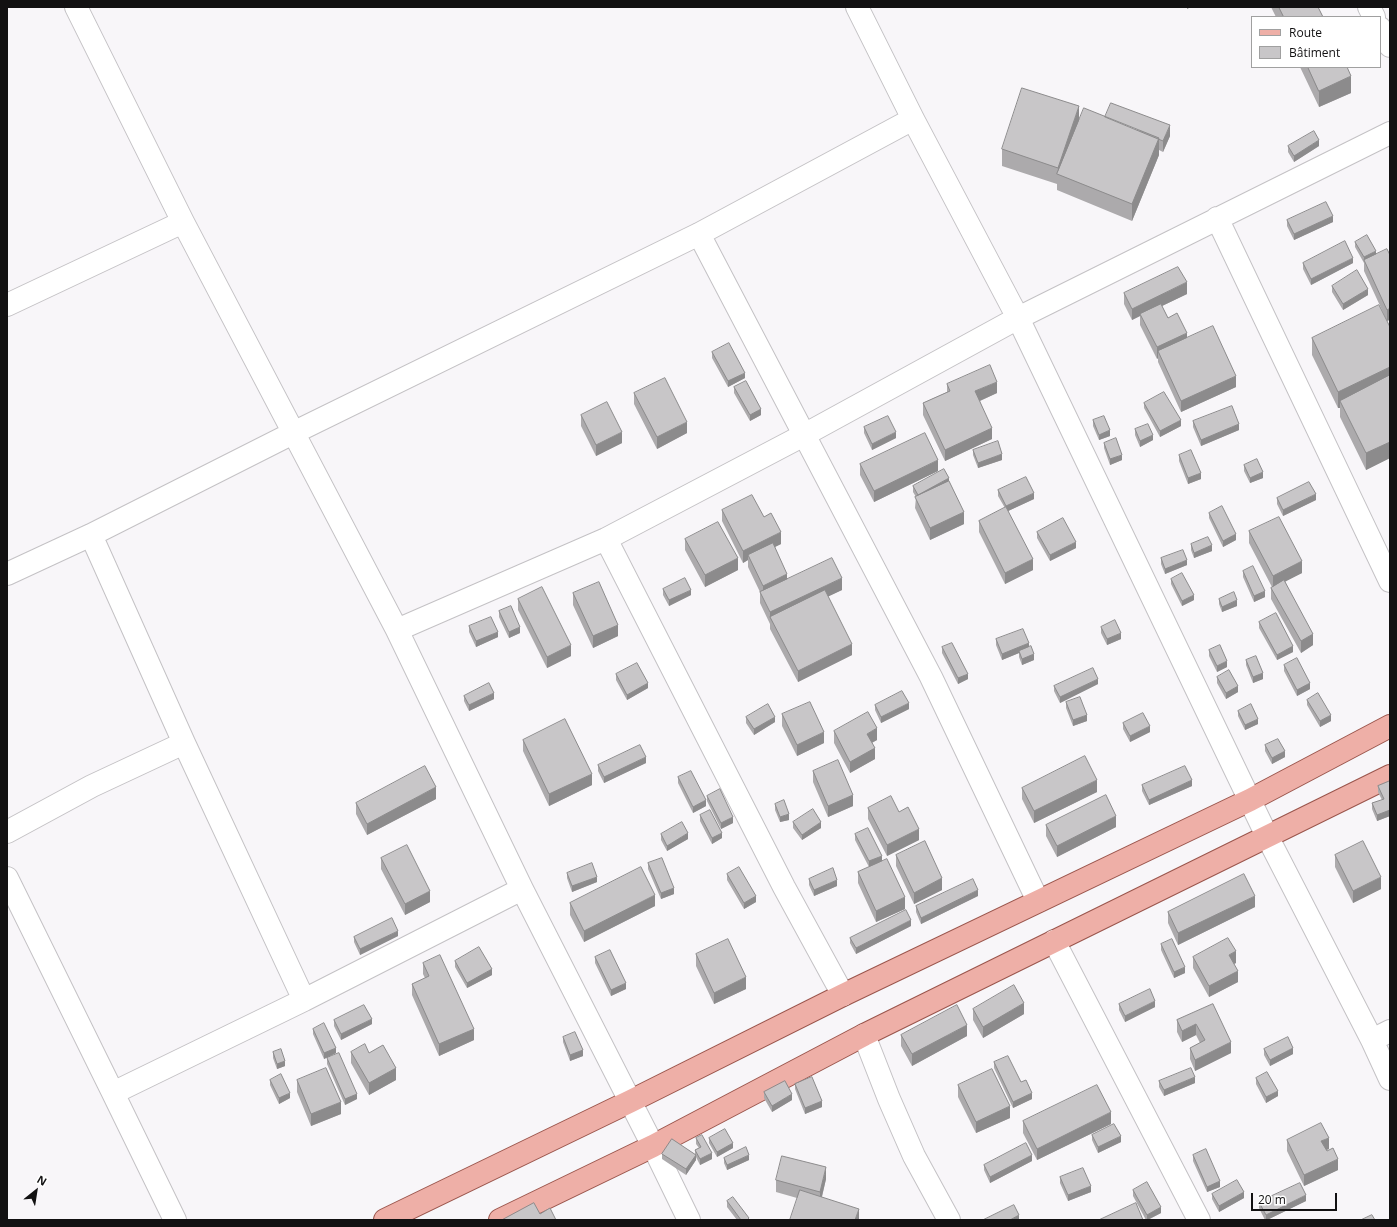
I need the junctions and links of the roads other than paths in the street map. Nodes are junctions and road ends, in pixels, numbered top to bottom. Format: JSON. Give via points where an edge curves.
{"nodes":[{"id":1,"x":76,"y":7,"type":"edge"},
{"id":2,"x":857,"y":7,"type":"edge"},
{"id":3,"x":1369,"y":7,"type":"edge"},
{"id":4,"x":1374,"y":16,"type":"edge"},
{"id":5,"x":1381,"y":30,"type":"edge"},
{"id":6,"x":1390,"y":46,"type":"edge"},
{"id":7,"x":913,"y":119,"type":"junction"},
{"id":8,"x":1390,"y":133,"type":"edge"},
{"id":9,"x":1217,"y":218,"type":"junction"},
{"id":10,"x":183,"y":222,"type":"junction"},
{"id":11,"x":699,"y":234,"type":"junction"},
{"id":12,"x":7,"y":305,"type":"edge"},
{"id":13,"x":1018,"y":318,"type":"junction"},
{"id":14,"x":293,"y":433,"type":"junction"},
{"id":15,"x":804,"y":435,"type":"junction"},
{"id":16,"x":92,"y":535,"type":"junction"},
{"id":17,"x":606,"y":539,"type":"junction"},
{"id":18,"x":7,"y":574,"type":"edge"},
{"id":19,"x":1390,"y":581,"type":"edge"},
{"id":20,"x":398,"y":630,"type":"junction"},
{"id":21,"x":1390,"y":726,"type":"edge"},
{"id":22,"x":184,"y":743,"type":"junction"},
{"id":23,"x":1390,"y":776,"type":"edge"},
{"id":24,"x":1250,"y":800,"type":"junction"},
{"id":25,"x":7,"y":832,"type":"edge"},
{"id":26,"x":1267,"y":836,"type":"junction"},
{"id":27,"x":7,"y":878,"type":"edge"},
{"id":28,"x":522,"y":889,"type":"junction"},
{"id":29,"x":1038,"y":901,"type":"junction"},
{"id":30,"x":1054,"y":941,"type":"junction"},
{"id":31,"x":842,"y":995,"type":"junction"},
{"id":32,"x":304,"y":1000,"type":"junction"},
{"id":33,"x":864,"y":1035,"type":"junction"},
{"id":34,"x":1381,"y":1036,"type":"edge"},
{"id":35,"x":1390,"y":1079,"type":"edge"},
{"id":36,"x":113,"y":1093,"type":"junction"},
{"id":37,"x":631,"y":1102,"type":"junction"},
{"id":38,"x":654,"y":1146,"type":"junction"},
{"id":39,"x":175,"y":1220,"type":"edge"},
{"id":40,"x":385,"y":1220,"type":"edge"},
{"id":41,"x":500,"y":1220,"type":"edge"},
{"id":42,"x":689,"y":1220,"type":"edge"},
{"id":43,"x":948,"y":1220,"type":"edge"},
{"id":44,"x":1199,"y":1220,"type":"edge"}],
"edges":[{"from":1,"to":10,"type":"street"},
{"from":2,"to":7,"type":"street"},
{"from":3,"to":4,"type":"street"},
{"from":5,"to":6,"type":"street"},
{"from":7,"to":11,"type":"street"},
{"from":7,"to":13,"type":"street"},
{"from":8,"to":9,"type":"street"},
{"from":9,"to":13,"type":"street"},
{"from":9,"to":19,"type":"street"},
{"from":10,"to":12,"type":"street"},
{"from":10,"to":14,"type":"street"},
{"from":11,"to":14,"type":"street"},
{"from":11,"to":15,"type":"street"},
{"from":13,"to":15,"type":"street"},
{"from":13,"to":24,"type":"street"},
{"from":14,"to":16,"type":"street"},
{"from":14,"to":20,"type":"street"},
{"from":15,"to":17,"type":"street"},
{"from":15,"to":29,"type":"street","via":[[931,677]]},
{"from":16,"to":18,"type":"street"},
{"from":16,"to":22,"type":"street"},
{"from":17,"to":20,"type":"street"},
{"from":17,"to":31,"type":"street"},
{"from":20,"to":28,"type":"street"},
{"from":21,"to":24,"type":"main road"},
{"from":22,"to":25,"type":"street","via":[[92,786]]},
{"from":22,"to":32,"type":"street"},
{"from":23,"to":26,"type":"main road"},
{"from":24,"to":26,"type":"street"},
{"from":24,"to":29,"type":"main road"},
{"from":26,"to":30,"type":"main road"},
{"from":26,"to":34,"type":"street"},
{"from":27,"to":36,"type":"street"},
{"from":28,"to":32,"type":"street"},
{"from":28,"to":37,"type":"street"},
{"from":29,"to":31,"type":"main road"},
{"from":30,"to":33,"type":"main road"},
{"from":30,"to":44,"type":"street"},
{"from":31,"to":37,"type":"main road"},
{"from":32,"to":36,"type":"street"},
{"from":33,"to":38,"type":"main road"},
{"from":33,"to":43,"type":"street","via":[[914,1156]]},
{"from":34,"to":35,"type":"street"},
{"from":36,"to":39,"type":"street"},
{"from":37,"to":38,"type":"street"},
{"from":37,"to":40,"type":"main road"},
{"from":38,"to":41,"type":"main road"},
{"from":38,"to":42,"type":"street"}]}
